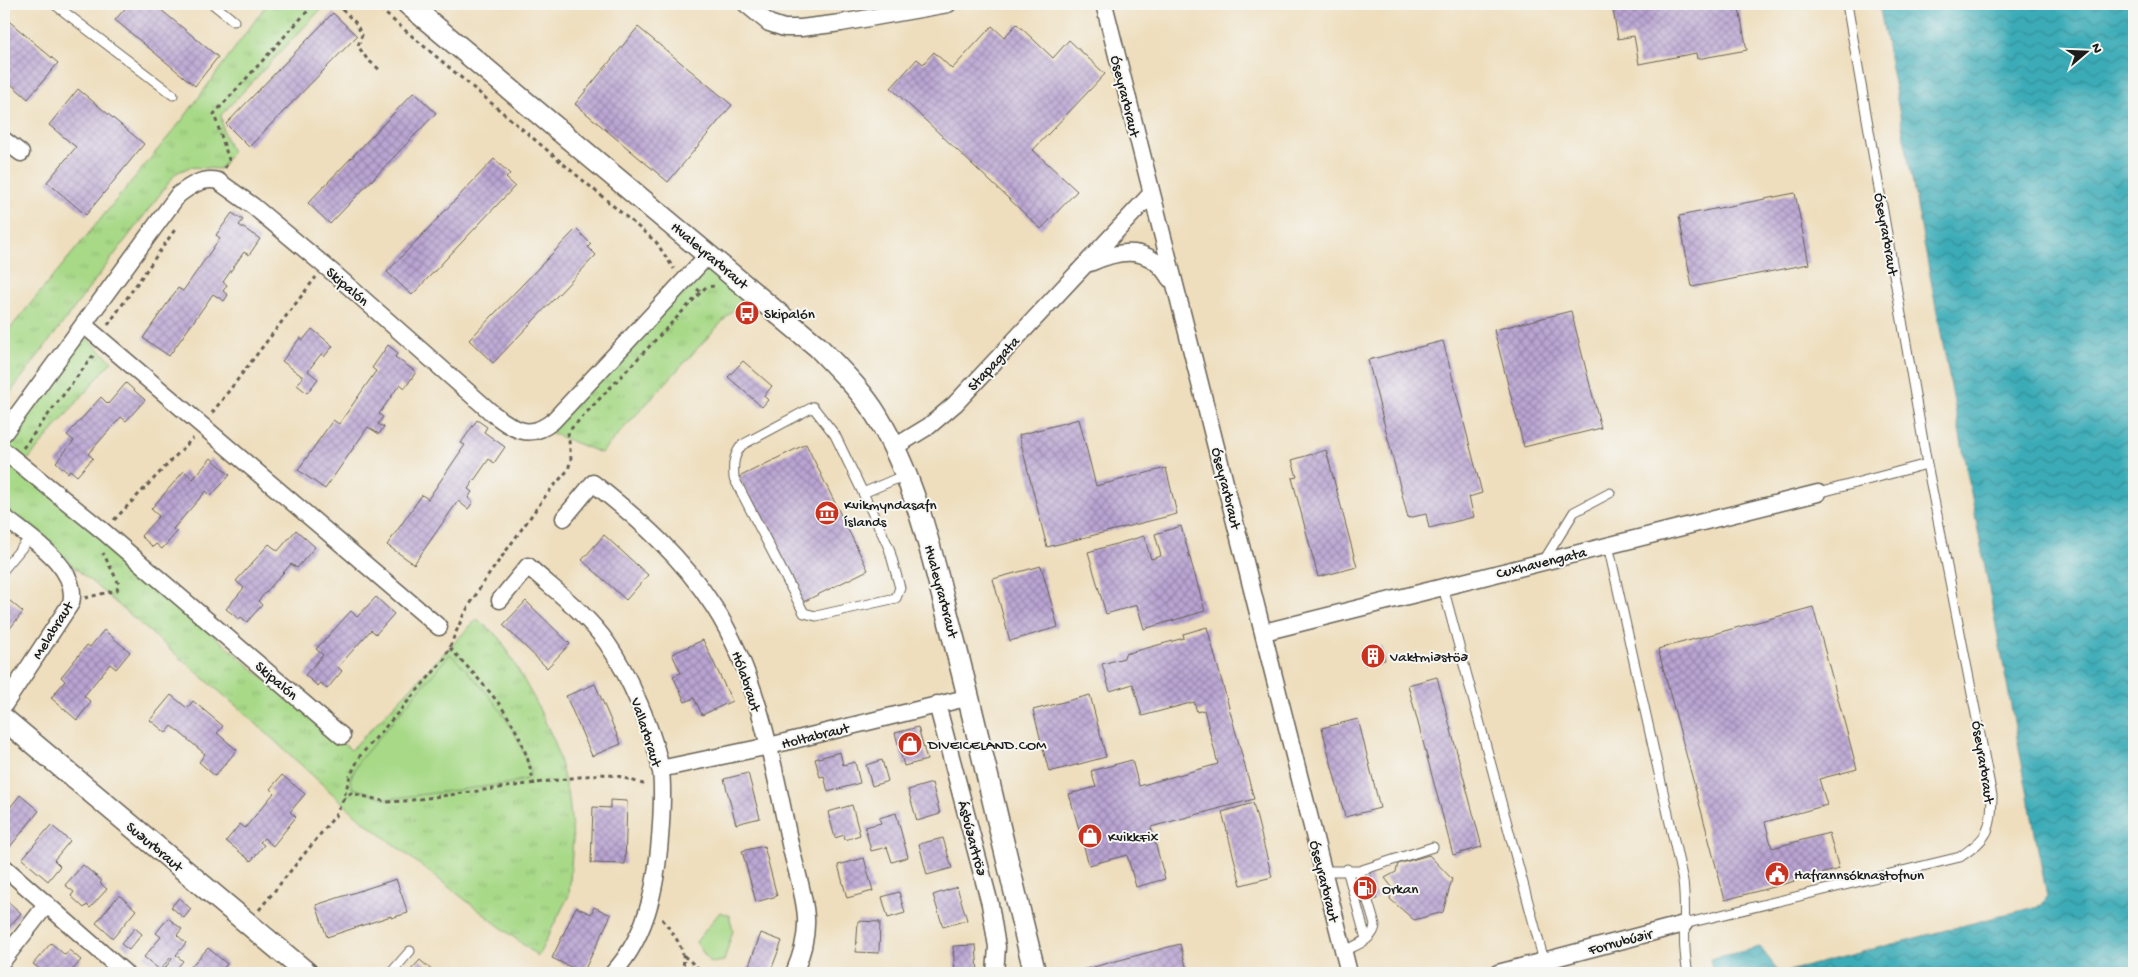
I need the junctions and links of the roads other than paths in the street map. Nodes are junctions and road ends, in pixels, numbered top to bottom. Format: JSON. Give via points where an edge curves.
{"nodes":[{"id":1,"x":54,"y":4,"type":"edge"},
{"id":2,"x":213,"y":4,"type":"edge"},
{"id":3,"x":408,"y":4,"type":"edge"},
{"id":4,"x":746,"y":4,"type":"edge"},
{"id":5,"x":948,"y":4,"type":"edge"},
{"id":6,"x":1104,"y":4,"type":"edge"},
{"id":7,"x":1847,"y":4,"type":"edge"},
{"id":8,"x":234,"y":21,"type":"dead end"},
{"id":9,"x":173,"y":95,"type":"dead end"},
{"id":10,"x":4,"y":140,"type":"edge"},
{"id":11,"x":21,"y":152,"type":"dead end"},
{"id":12,"x":1151,"y":194,"type":"junction"},
{"id":13,"x":709,"y":254,"type":"junction"},
{"id":14,"x":1083,"y":267,"type":"junction"},
{"id":15,"x":1175,"y":288,"type":"junction"},
{"id":16,"x":84,"y":325,"type":"junction"},
{"id":17,"x":4,"y":433,"type":"edge"},
{"id":18,"x":893,"y":448,"type":"junction"},
{"id":19,"x":4,"y":451,"type":"edge"},
{"id":20,"x":1927,"y":464,"type":"junction"},
{"id":21,"x":906,"y":474,"type":"junction"},
{"id":22,"x":1818,"y":492,"type":"joint"},
{"id":23,"x":863,"y":493,"type":"junction"},
{"id":24,"x":1610,"y":493,"type":"dead end"},
{"id":25,"x":4,"y":517,"type":"edge"},
{"id":26,"x":564,"y":518,"type":"dead end"},
{"id":27,"x":29,"y":539,"type":"junction"},
{"id":28,"x":1608,"y":545,"type":"junction"},
{"id":29,"x":1543,"y":562,"type":"junction"},
{"id":30,"x":4,"y":569,"type":"edge"},
{"id":31,"x":1443,"y":587,"type":"junction"},
{"id":32,"x":500,"y":600,"type":"dead end"},
{"id":33,"x":439,"y":627,"type":"dead end"},
{"id":34,"x":1264,"y":632,"type":"junction"},
{"id":35,"x":970,"y":697,"type":"junction"},
{"id":36,"x":937,"y":704,"type":"junction"},
{"id":37,"x":4,"y":705,"type":"edge"},
{"id":38,"x":4,"y":720,"type":"edge"},
{"id":39,"x":342,"y":736,"type":"dead end"},
{"id":40,"x":769,"y":746,"type":"junction"},
{"id":41,"x":661,"y":774,"type":"junction"},
{"id":42,"x":1433,"y":847,"type":"dead end"},
{"id":43,"x":4,"y":867,"type":"edge"},
{"id":44,"x":1347,"y":870,"type":"junction"},
{"id":45,"x":1322,"y":871,"type":"junction"},
{"id":46,"x":1359,"y":871,"type":"junction"},
{"id":47,"x":47,"y":904,"type":"junction"},
{"id":48,"x":1684,"y":924,"type":"junction"},
{"id":49,"x":1366,"y":939,"type":"junction"},
{"id":50,"x":410,"y":951,"type":"dead end"},
{"id":51,"x":1342,"y":952,"type":"junction"},
{"id":52,"x":4,"y":959,"type":"edge"},
{"id":53,"x":1544,"y":961,"type":"junction"},
{"id":54,"x":125,"y":973,"type":"edge"},
{"id":55,"x":307,"y":973,"type":"edge"},
{"id":56,"x":391,"y":973,"type":"edge"},
{"id":57,"x":614,"y":973,"type":"edge"},
{"id":58,"x":794,"y":973,"type":"edge"},
{"id":59,"x":995,"y":973,"type":"edge"},
{"id":60,"x":1035,"y":973,"type":"edge"},
{"id":61,"x":1349,"y":973,"type":"edge"},
{"id":62,"x":1498,"y":973,"type":"edge"},
{"id":63,"x":1688,"y":973,"type":"edge"}],
"edges":[{"from":1,"to":9,"type":"lane"},
{"from":2,"to":8,"type":"lane"},
{"from":3,"to":13,"type":"street","name":"Hvaleyrarbraut"},
{"from":4,"to":5,"type":"street","via":[[768,23],[784,28],[801,28]]},
{"from":6,"to":12,"type":"street","name":"Óseyrarbraut"},
{"from":7,"to":20,"type":"lane","name":"Óseyrarbraut"},
{"from":10,"to":11,"type":"street"},
{"from":12,"to":14,"type":"street","name":"Stapagata"},
{"from":12,"to":15,"type":"street","name":"Óseyrarbraut"},
{"from":13,"to":16,"type":"street","name":"Skipalón","via":[[553,421],[543,430],[526,432],[512,429],[492,413],[253,206],[218,181],[210,179],[188,187],[178,195]]},
{"from":13,"to":18,"type":"street","name":"Hvaleyrarbraut","via":[[824,353],[865,399]]},
{"from":14,"to":15,"type":"street","name":"Stapagata","via":[[1110,254],[1132,252],[1156,262]]},
{"from":14,"to":18,"type":"street","name":"Stapagata","via":[[950,409]]},
{"from":15,"to":34,"type":"street","name":"Óseyrarbraut"},
{"from":16,"to":17,"type":"street","name":"Skipalón"},
{"from":16,"to":33,"type":"street"},
{"from":18,"to":21,"type":"street","name":"Hvaleyrarbraut"},
{"from":19,"to":39,"type":"street","name":"Skipalón","via":[[103,531]]},
{"from":20,"to":22,"type":"lane"},
{"from":20,"to":48,"type":"lane","name":"Óseyrarbraut","via":[[1992,796],[1992,823],[1981,843],[1960,857]]},
{"from":21,"to":23,"type":"lane"},
{"from":21,"to":35,"type":"street","name":"Hvaleyrarbraut","via":[[923,520]]},
{"from":22,"to":28,"type":"street","name":"Cuxhavengata"},
{"from":23,"to":23,"type":"lane","via":[[835,435],[813,407],[742,445],[736,453],[734,478],[804,613],[816,616],[896,598],[900,588],[889,548]]},
{"from":24,"to":29,"type":"lane","via":[[1574,512]]},
{"from":25,"to":27,"type":"street","name":"Melabraut"},
{"from":26,"to":40,"type":"street","name":"Hólabraut","via":[[593,483],[640,520],[670,550],[707,596],[732,641]]},
{"from":27,"to":30,"type":"lane"},
{"from":27,"to":37,"type":"street","name":"Melabraut","via":[[64,568],[74,592],[72,603]]},
{"from":28,"to":29,"type":"street","name":"Cuxhavengata"},
{"from":28,"to":48,"type":"lane","via":[[1683,881],[1686,902]]},
{"from":29,"to":31,"type":"street","name":"Cuxhavengata"},
{"from":31,"to":34,"type":"street","name":"Cuxhavengata"},
{"from":31,"to":53,"type":"lane"},
{"from":32,"to":41,"type":"street","name":"Vallarbraut","via":[[528,566],[585,616],[611,649],[631,684]]},
{"from":34,"to":45,"type":"street","name":"Óseyrarbraut"},
{"from":35,"to":36,"type":"street","name":"Holtabraut"},
{"from":35,"to":60,"type":"street","name":"Hvaleyrarbraut"},
{"from":36,"to":40,"type":"street","name":"Holtabraut"},
{"from":36,"to":59,"type":"street","name":"Ásbúðartröð","via":[[990,904],[997,947]]},
{"from":38,"to":55,"type":"street","name":"Suðurbraut"},
{"from":40,"to":41,"type":"street","name":"Holtabraut"},
{"from":40,"to":58,"type":"street","name":"Hólabraut","via":[[806,918],[802,951]]},
{"from":41,"to":57,"type":"street","name":"Vallarbraut","via":[[660,839],[651,898],[634,943]]},
{"from":42,"to":46,"type":"lane"},
{"from":43,"to":47,"type":"street"},
{"from":44,"to":45,"type":"lane"},
{"from":44,"to":46,"type":"lane"},
{"from":44,"to":49,"type":"lane"},
{"from":45,"to":51,"type":"street","name":"Óseyrarbraut"},
{"from":46,"to":49,"type":"lane","via":[[1375,924],[1374,932]]},
{"from":47,"to":52,"type":"street"},
{"from":47,"to":54,"type":"street"},
{"from":48,"to":53,"type":"street","name":"Fornubúðir"},
{"from":48,"to":63,"type":"lane","via":[[1683,952]]},
{"from":49,"to":51,"type":"lane"},
{"from":50,"to":56,"type":"lane"},
{"from":51,"to":61,"type":"street","name":"Óseyrarbraut"},
{"from":53,"to":62,"type":"street","name":"Fornubúðir"}]}
